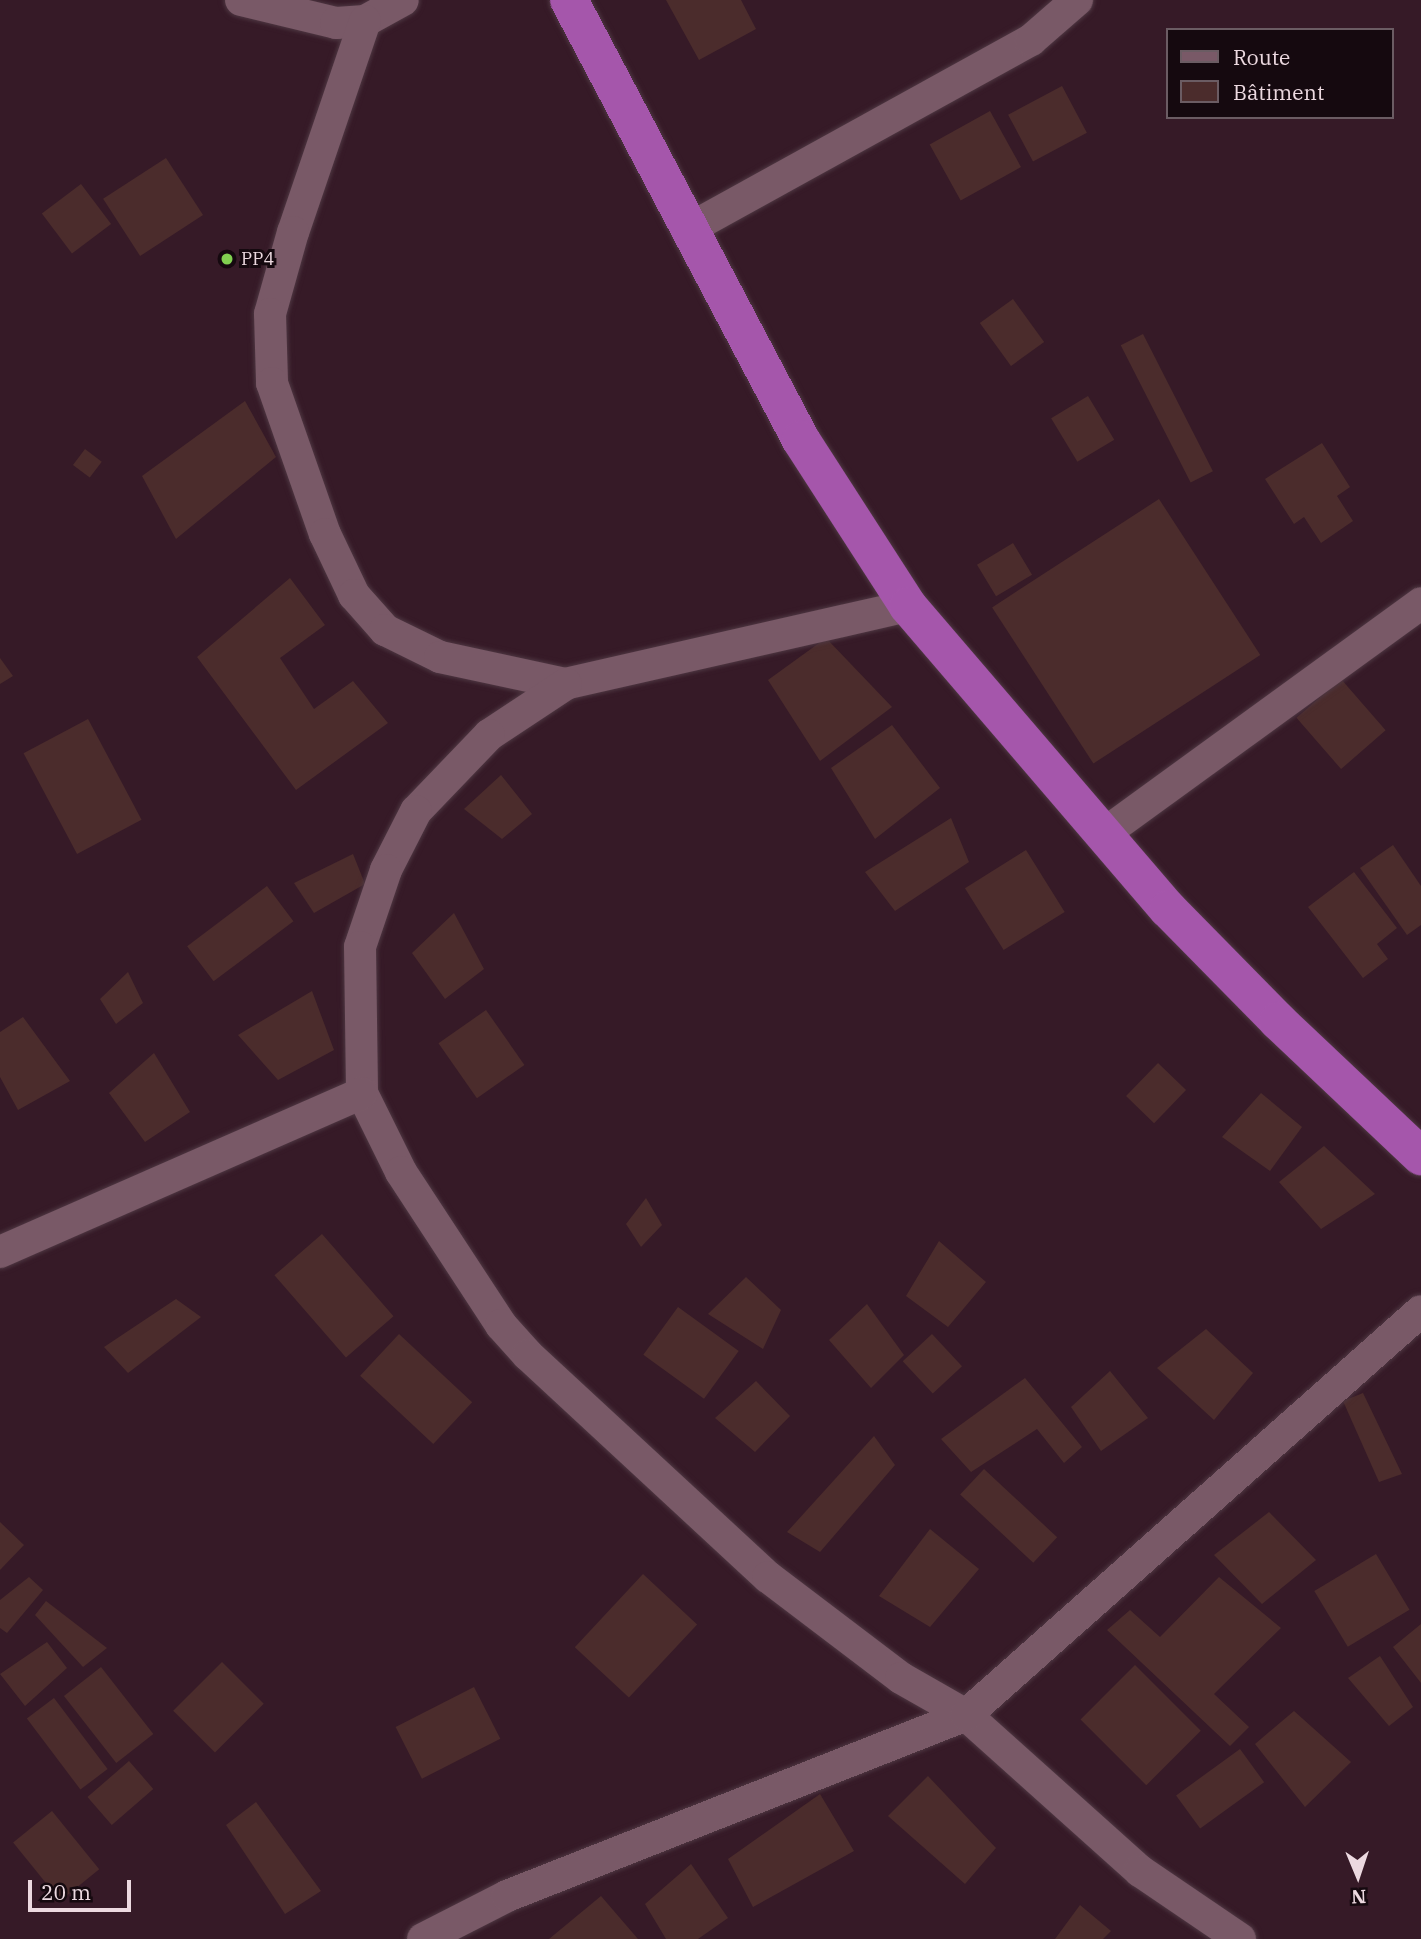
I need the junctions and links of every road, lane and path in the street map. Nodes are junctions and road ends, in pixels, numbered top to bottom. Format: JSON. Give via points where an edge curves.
{"nodes":[{"id":1,"x":242,"y":0,"type":"edge"},
{"id":2,"x":403,"y":0,"type":"edge"},
{"id":3,"x":569,"y":0,"type":"edge"},
{"id":4,"x":1077,"y":0,"type":"edge"},
{"id":5,"x":365,"y":21,"type":"junction"},
{"id":6,"x":687,"y":230,"type":"junction"},
{"id":7,"x":1421,"y":603,"type":"edge"},
{"id":8,"x":908,"y":606,"type":"junction"},
{"id":9,"x":566,"y":684,"type":"junction"},
{"id":10,"x":1105,"y":833,"type":"junction"},
{"id":11,"x":362,"y":1093,"type":"junction"},
{"id":12,"x":1421,"y":1156,"type":"edge"},
{"id":13,"x":0,"y":1252,"type":"edge"},
{"id":14,"x":1421,"y":1311,"type":"edge"},
{"id":15,"x":966,"y":1715,"type":"junction"},
{"id":16,"x":423,"y":1939,"type":"edge"},
{"id":17,"x":1240,"y":1939,"type":"edge"}],
"edges":[{"from":1,"to":5,"type":"street","via":[[336,23]]},
{"from":2,"to":5,"type":"street"},
{"from":3,"to":6,"type":"highway"},
{"from":4,"to":6,"type":"street","via":[[1031,40]]},
{"from":5,"to":9,"type":"street","via":[[270,314],[272,383],[325,534],[354,595],[385,630],[440,657]]},
{"from":6,"to":8,"type":"highway","via":[[801,440]]},
{"from":7,"to":10,"type":"street"},
{"from":8,"to":9,"type":"street"},
{"from":8,"to":10,"type":"highway"},
{"from":9,"to":11,"type":"street","via":[[517,712],[452,770],[416,811],[386,870],[360,947]]},
{"from":10,"to":12,"type":"highway","via":[[1168,909],[1232,975]]},
{"from":11,"to":13,"type":"street"},
{"from":11,"to":15,"type":"street","via":[[401,1172],[501,1325],[527,1355],[768,1577],[901,1678]]},
{"from":14,"to":15,"type":"street"},
{"from":15,"to":16,"type":"street","via":[[507,1896]]},
{"from":15,"to":17,"type":"street","via":[[1140,1871]]}]}
